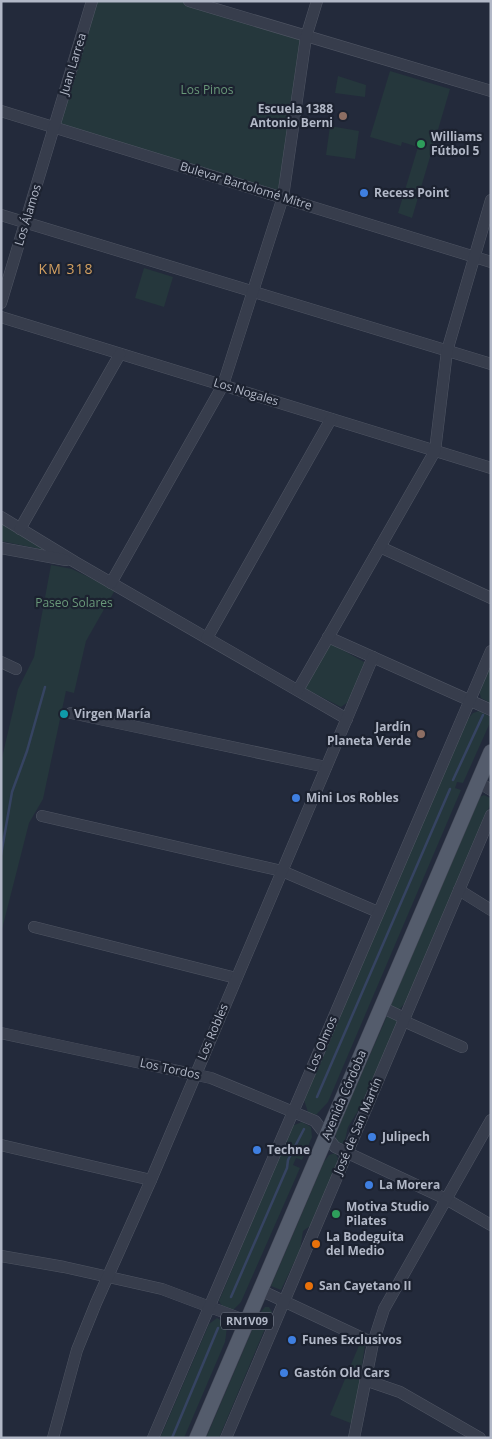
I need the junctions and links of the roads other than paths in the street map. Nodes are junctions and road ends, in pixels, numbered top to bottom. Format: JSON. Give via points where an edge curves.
{"nodes":[{"id":1,"x":92,"y":1,"type":"edge"},
{"id":2,"x":189,"y":1,"type":"edge"},
{"id":3,"x":317,"y":1,"type":"edge"},
{"id":4,"x":306,"y":37,"type":"junction"},
{"id":5,"x":491,"y":91,"type":"edge"},
{"id":6,"x":1,"y":112,"type":"edge"},
{"id":7,"x":54,"y":128,"type":"junction"},
{"id":8,"x":283,"y":197,"type":"junction"},
{"id":9,"x":491,"y":200,"type":"edge"},
{"id":10,"x":1,"y":215,"type":"edge"},
{"id":11,"x":25,"y":222,"type":"junction"},
{"id":12,"x":474,"y":257,"type":"junction"},
{"id":13,"x":491,"y":262,"type":"edge"},
{"id":14,"x":252,"y":292,"type":"junction"},
{"id":15,"x":1,"y":303,"type":"edge"},
{"id":16,"x":1,"y":317,"type":"edge"},
{"id":17,"x":447,"y":351,"type":"junction"},
{"id":18,"x":120,"y":354,"type":"junction"},
{"id":19,"x":491,"y":364,"type":"edge"},
{"id":20,"x":223,"y":385,"type":"junction"},
{"id":21,"x":331,"y":419,"type":"junction"},
{"id":22,"x":435,"y":451,"type":"junction"},
{"id":23,"x":491,"y":468,"type":"edge"},
{"id":24,"x":1,"y":517,"type":"edge"},
{"id":25,"x":20,"y":529,"type":"junction"},
{"id":26,"x":380,"y":547,"type":"junction"},
{"id":27,"x":1,"y":548,"type":"edge"},
{"id":28,"x":75,"y":562,"type":"junction"},
{"id":29,"x":111,"y":583,"type":"junction"},
{"id":30,"x":491,"y":598,"type":"edge"},
{"id":31,"x":207,"y":638,"type":"junction"},
{"id":32,"x":328,"y":638,"type":"junction"},
{"id":33,"x":491,"y":651,"type":"edge"},
{"id":34,"x":373,"y":657,"type":"junction"},
{"id":35,"x":1,"y":662,"type":"edge"},
{"id":36,"x":16,"y":669,"type":"dead end"},
{"id":37,"x":298,"y":690,"type":"junction"},
{"id":38,"x":469,"y":700,"type":"junction"},
{"id":39,"x":491,"y":710,"type":"edge"},
{"id":40,"x":71,"y":713,"type":"dead end"},
{"id":41,"x":347,"y":719,"type":"junction"},
{"id":42,"x":491,"y":752,"type":"edge"},
{"id":43,"x":326,"y":767,"type":"junction"},
{"id":44,"x":484,"y":786,"type":"edge"},
{"id":45,"x":491,"y":815,"type":"edge"},
{"id":46,"x":42,"y":816,"type":"dead end"},
{"id":47,"x":282,"y":871,"type":"junction"},
{"id":48,"x":459,"y":890,"type":"junction"},
{"id":49,"x":491,"y":910,"type":"edge"},
{"id":50,"x":378,"y":912,"type":"junction"},
{"id":51,"x":34,"y":927,"type":"dead end"},
{"id":52,"x":236,"y":978,"type":"junction"},
{"id":53,"x":381,"y":1007,"type":"junction"},
{"id":54,"x":404,"y":1018,"type":"junction"},
{"id":55,"x":1,"y":1033,"type":"edge"},
{"id":56,"x":462,"y":1047,"type":"dead end"},
{"id":57,"x":195,"y":1075,"type":"junction"},
{"id":58,"x":293,"y":1112,"type":"junction"},
{"id":59,"x":491,"y":1120,"type":"edge"},
{"id":60,"x":326,"y":1135,"type":"junction"},
{"id":61,"x":1,"y":1144,"type":"edge"},
{"id":62,"x":347,"y":1153,"type":"junction"},
{"id":63,"x":151,"y":1180,"type":"junction"},
{"id":64,"x":446,"y":1199,"type":"junction"},
{"id":65,"x":491,"y":1225,"type":"edge"},
{"id":66,"x":1,"y":1256,"type":"edge"},
{"id":67,"x":109,"y":1276,"type":"junction"},
{"id":68,"x":260,"y":1290,"type":"junction"},
{"id":69,"x":284,"y":1301,"type":"junction"},
{"id":70,"x":209,"y":1307,"type":"junction"},
{"id":71,"x":247,"y":1321,"type":"junction"},
{"id":72,"x":373,"y":1343,"type":"junction"},
{"id":73,"x":365,"y":1380,"type":"junction"},
{"id":74,"x":53,"y":1438,"type":"edge"},
{"id":75,"x":153,"y":1438,"type":"edge"},
{"id":76,"x":197,"y":1438,"type":"edge"},
{"id":77,"x":226,"y":1438,"type":"edge"},
{"id":78,"x":354,"y":1438,"type":"edge"},
{"id":79,"x":480,"y":1438,"type":"edge"}],
"edges":[{"from":1,"to":7,"type":"street","name":"Juan Larrea"},
{"from":2,"to":4,"type":"street"},
{"from":3,"to":4,"type":"street"},
{"from":4,"to":5,"type":"street"},
{"from":4,"to":8,"type":"street"},
{"from":6,"to":7,"type":"street","name":"Bulevar Bartolomé Mitre"},
{"from":7,"to":8,"type":"street","name":"Bulevar Bartolomé Mitre"},
{"from":7,"to":11,"type":"street","name":"Los Álamos"},
{"from":8,"to":12,"type":"street","name":"Bulevar Bartolomé Mitre"},
{"from":8,"to":14,"type":"street"},
{"from":9,"to":12,"type":"street"},
{"from":10,"to":11,"type":"street"},
{"from":11,"to":14,"type":"street"},
{"from":11,"to":15,"type":"street","name":"Los Álamos"},
{"from":12,"to":13,"type":"street","name":"Bulevar Bartolomé Mitre"},
{"from":12,"to":17,"type":"street"},
{"from":14,"to":17,"type":"street"},
{"from":14,"to":20,"type":"street"},
{"from":16,"to":18,"type":"street","name":"Los Nogales"},
{"from":17,"to":19,"type":"street"},
{"from":17,"to":22,"type":"street"},
{"from":18,"to":20,"type":"street","name":"Los Nogales"},
{"from":18,"to":25,"type":"street"},
{"from":20,"to":21,"type":"street","name":"Los Nogales"},
{"from":20,"to":29,"type":"street"},
{"from":21,"to":22,"type":"street","name":"Los Nogales"},
{"from":21,"to":31,"type":"street"},
{"from":22,"to":23,"type":"street","name":"Los Nogales"},
{"from":22,"to":26,"type":"street"},
{"from":24,"to":25,"type":"street"},
{"from":25,"to":28,"type":"street"},
{"from":26,"to":30,"type":"street"},
{"from":26,"to":32,"type":"street"},
{"from":27,"to":28,"type":"street"},
{"from":28,"to":29,"type":"street"},
{"from":29,"to":31,"type":"street"},
{"from":31,"to":37,"type":"street"},
{"from":32,"to":34,"type":"street"},
{"from":32,"to":37,"type":"street"},
{"from":33,"to":38,"type":"street","name":"Los Olmos"},
{"from":34,"to":38,"type":"street"},
{"from":34,"to":41,"type":"street","name":"Los Robles"},
{"from":35,"to":36,"type":"street"},
{"from":37,"to":41,"type":"street"},
{"from":38,"to":39,"type":"street"},
{"from":38,"to":50,"type":"street","name":"Los Olmos"},
{"from":40,"to":43,"type":"street"},
{"from":41,"to":43,"type":"street","name":"Los Robles"},
{"from":42,"to":44,"type":"main road","name":"Avenida Córdoba","number":"RN1V09"},
{"from":43,"to":47,"type":"street","name":"Los Robles"},
{"from":44,"to":53,"type":"main road","name":"Avenida Córdoba","number":"RN1V09"},
{"from":45,"to":48,"type":"street","name":"José de San Martín"},
{"from":46,"to":47,"type":"street"},
{"from":47,"to":50,"type":"street"},
{"from":47,"to":52,"type":"street","name":"Los Robles"},
{"from":48,"to":49,"type":"street"},
{"from":48,"to":54,"type":"street","name":"José de San Martín"},
{"from":50,"to":58,"type":"street","name":"Los Olmos"},
{"from":51,"to":52,"type":"street"},
{"from":52,"to":57,"type":"street","name":"Los Robles"},
{"from":53,"to":54,"type":"street"},
{"from":53,"to":60,"type":"main road","name":"Avenida Córdoba","number":"RN1V09"},
{"from":54,"to":56,"type":"street","via":[[408,1023]]},
{"from":54,"to":62,"type":"street","name":"José de San Martín"},
{"from":55,"to":57,"type":"street","name":"Los Tordos"},
{"from":57,"to":58,"type":"street","name":"Los Tordos","via":[[211,1078]]},
{"from":57,"to":63,"type":"street","name":"Los Robles"},
{"from":58,"to":60,"type":"street","name":"Los Tordos","via":[[315,1121]]},
{"from":58,"to":70,"type":"street","name":"Los Olmos"},
{"from":59,"to":64,"type":"street"},
{"from":60,"to":62,"type":"street","name":"Los Tordos"},
{"from":60,"to":68,"type":"main road","name":"Avenida Córdoba","number":"RN1V09"},
{"from":61,"to":63,"type":"street"},
{"from":62,"to":64,"type":"street","name":"Los Tordos"},
{"from":62,"to":69,"type":"street","name":"José de San Martín"},
{"from":63,"to":67,"type":"street","name":"Los Robles"},
{"from":64,"to":65,"type":"street","name":"Los Tordos"},
{"from":64,"to":72,"type":"street","via":[[384,1310]]},
{"from":66,"to":67,"type":"street"},
{"from":67,"to":70,"type":"street","via":[[162,1289]]},
{"from":67,"to":74,"type":"street","name":"Los Robles","via":[[77,1350]]},
{"from":68,"to":69,"type":"street"},
{"from":68,"to":71,"type":"main road","name":"Avenida Córdoba","number":"RN1V09"},
{"from":69,"to":72,"type":"street"},
{"from":69,"to":77,"type":"street","name":"José de San Martín"},
{"from":70,"to":71,"type":"street"},
{"from":70,"to":75,"type":"street","name":"Los Olmos"},
{"from":71,"to":76,"type":"main road","name":"Avenida Córdoba","number":"RN1V09"},
{"from":72,"to":73,"type":"street"},
{"from":73,"to":78,"type":"street"},
{"from":73,"to":79,"type":"street","via":[[400,1392]]}]}
